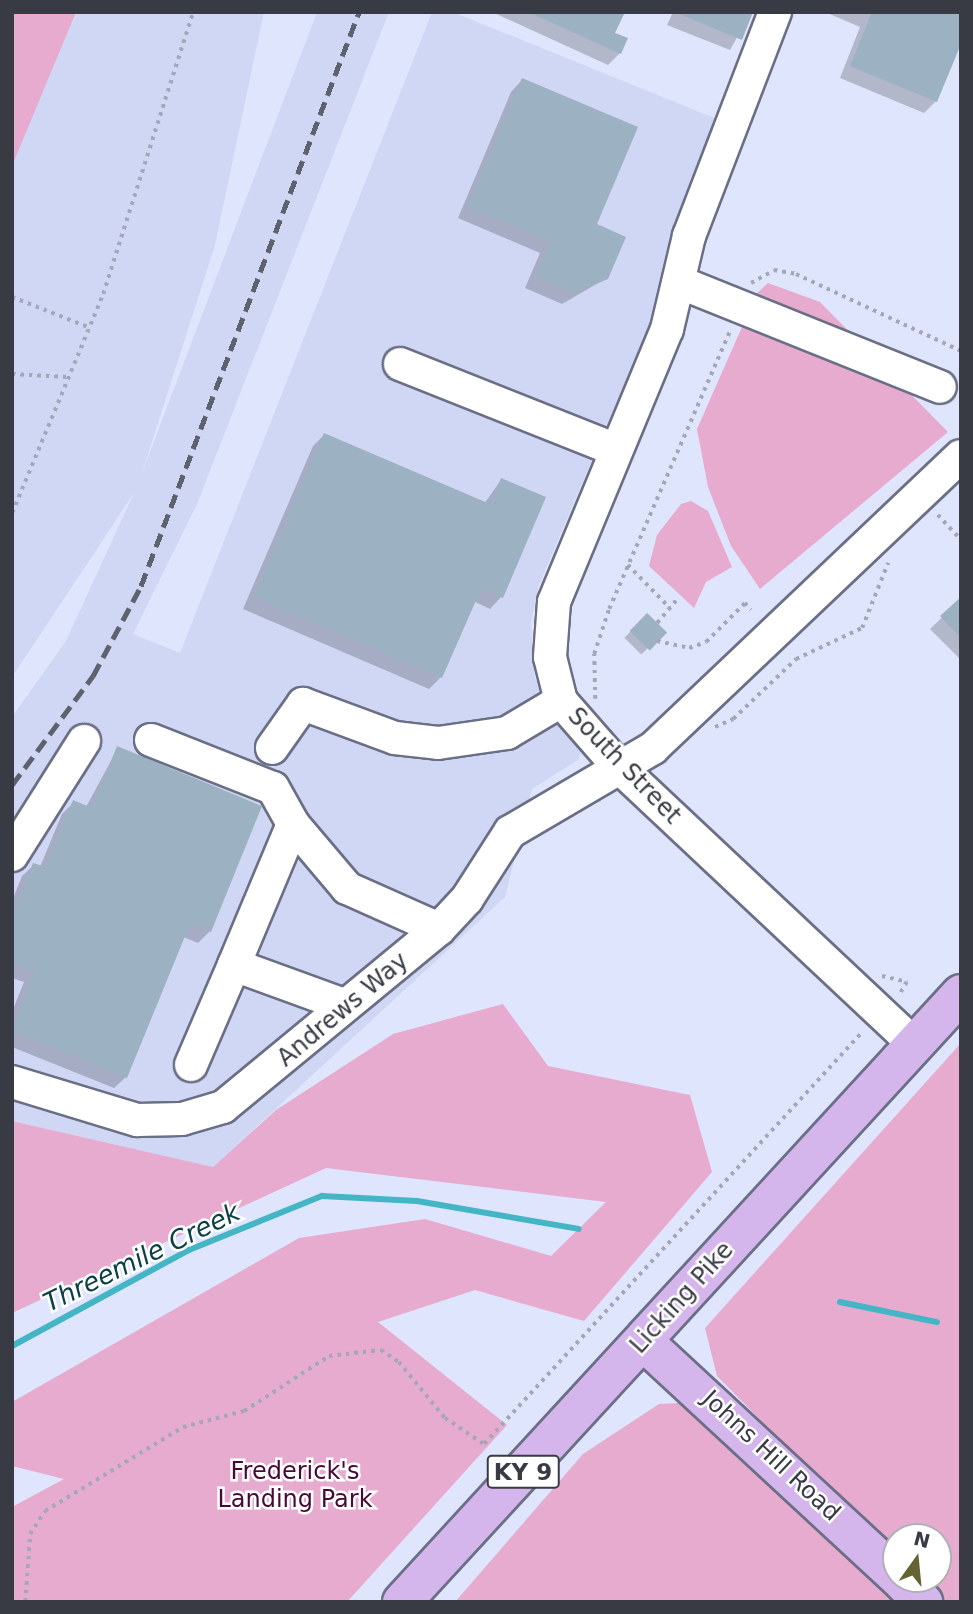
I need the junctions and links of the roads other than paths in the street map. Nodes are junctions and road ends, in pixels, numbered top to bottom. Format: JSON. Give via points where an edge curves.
{"nodes":[{"id":1,"x":775,"y":12,"type":"edge"},
{"id":2,"x":679,"y":282,"type":"junction"},
{"id":3,"x":400,"y":364,"type":"dead end"},
{"id":4,"x":940,"y":387,"type":"dead end"},
{"id":5,"x":616,"y":450,"type":"junction"},
{"id":6,"x":961,"y":456,"type":"edge"},
{"id":7,"x":561,"y":701,"type":"junction"},
{"id":8,"x":151,"y":740,"type":"dead end"},
{"id":9,"x":83,"y":741,"type":"dead end"},
{"id":10,"x":272,"y":748,"type":"dead end"},
{"id":11,"x":617,"y":765,"type":"junction"},
{"id":12,"x":293,"y":824,"type":"junction"},
{"id":13,"x":12,"y":855,"type":"edge"},
{"id":14,"x":439,"y":929,"type":"junction"},
{"id":15,"x":234,"y":965,"type":"junction"},
{"id":16,"x":961,"y":994,"type":"edge"},
{"id":17,"x":344,"y":1005,"type":"junction"},
{"id":18,"x":914,"y":1044,"type":"junction"},
{"id":19,"x":191,"y":1065,"type":"dead end"},
{"id":20,"x":12,"y":1082,"type":"edge"},
{"id":21,"x":643,"y":1341,"type":"junction"},
{"id":22,"x":882,"y":1562,"type":"edge"},
{"id":23,"x":402,"y":1602,"type":"edge"}],
"edges":[{"from":1,"to":2,"type":"street","name":"South Street","via":[[689,236]]},
{"from":2,"to":4,"type":"street"},
{"from":2,"to":5,"type":"street","name":"South Street","via":[[667,330]]},
{"from":3,"to":5,"type":"street"},
{"from":5,"to":7,"type":"street","name":"South Street","via":[[554,602],[550,657]]},
{"from":6,"to":11,"type":"street","name":"Andrews Way","via":[[929,511],[653,748]]},
{"from":7,"to":10,"type":"street","via":[[508,733],[438,743],[395,738],[303,704]]},
{"from":7,"to":11,"type":"street","name":"South Street"},
{"from":8,"to":12,"type":"street","via":[[273,788]]},
{"from":9,"to":13,"type":"street"},
{"from":11,"to":14,"type":"street","name":"Andrews Way","via":[[510,832],[467,899]]},
{"from":11,"to":18,"type":"street","name":"South Street"},
{"from":12,"to":14,"type":"street","via":[[347,888]]},
{"from":12,"to":15,"type":"street"},
{"from":14,"to":17,"type":"street","name":"Andrews Way"},
{"from":15,"to":17,"type":"street"},
{"from":15,"to":19,"type":"street"},
{"from":16,"to":18,"type":"main road","name":"Licking Pike","number":"KY 9"},
{"from":17,"to":20,"type":"street","name":"Andrews Way","via":[[252,1088],[223,1107],[182,1119],[137,1119]]},
{"from":18,"to":21,"type":"main road","name":"Licking Pike","number":"KY 9"},
{"from":21,"to":22,"type":"main road","name":"Johns Hill Road"},
{"from":21,"to":23,"type":"main road","name":"Licking Pike","number":"KY 9"}]}
